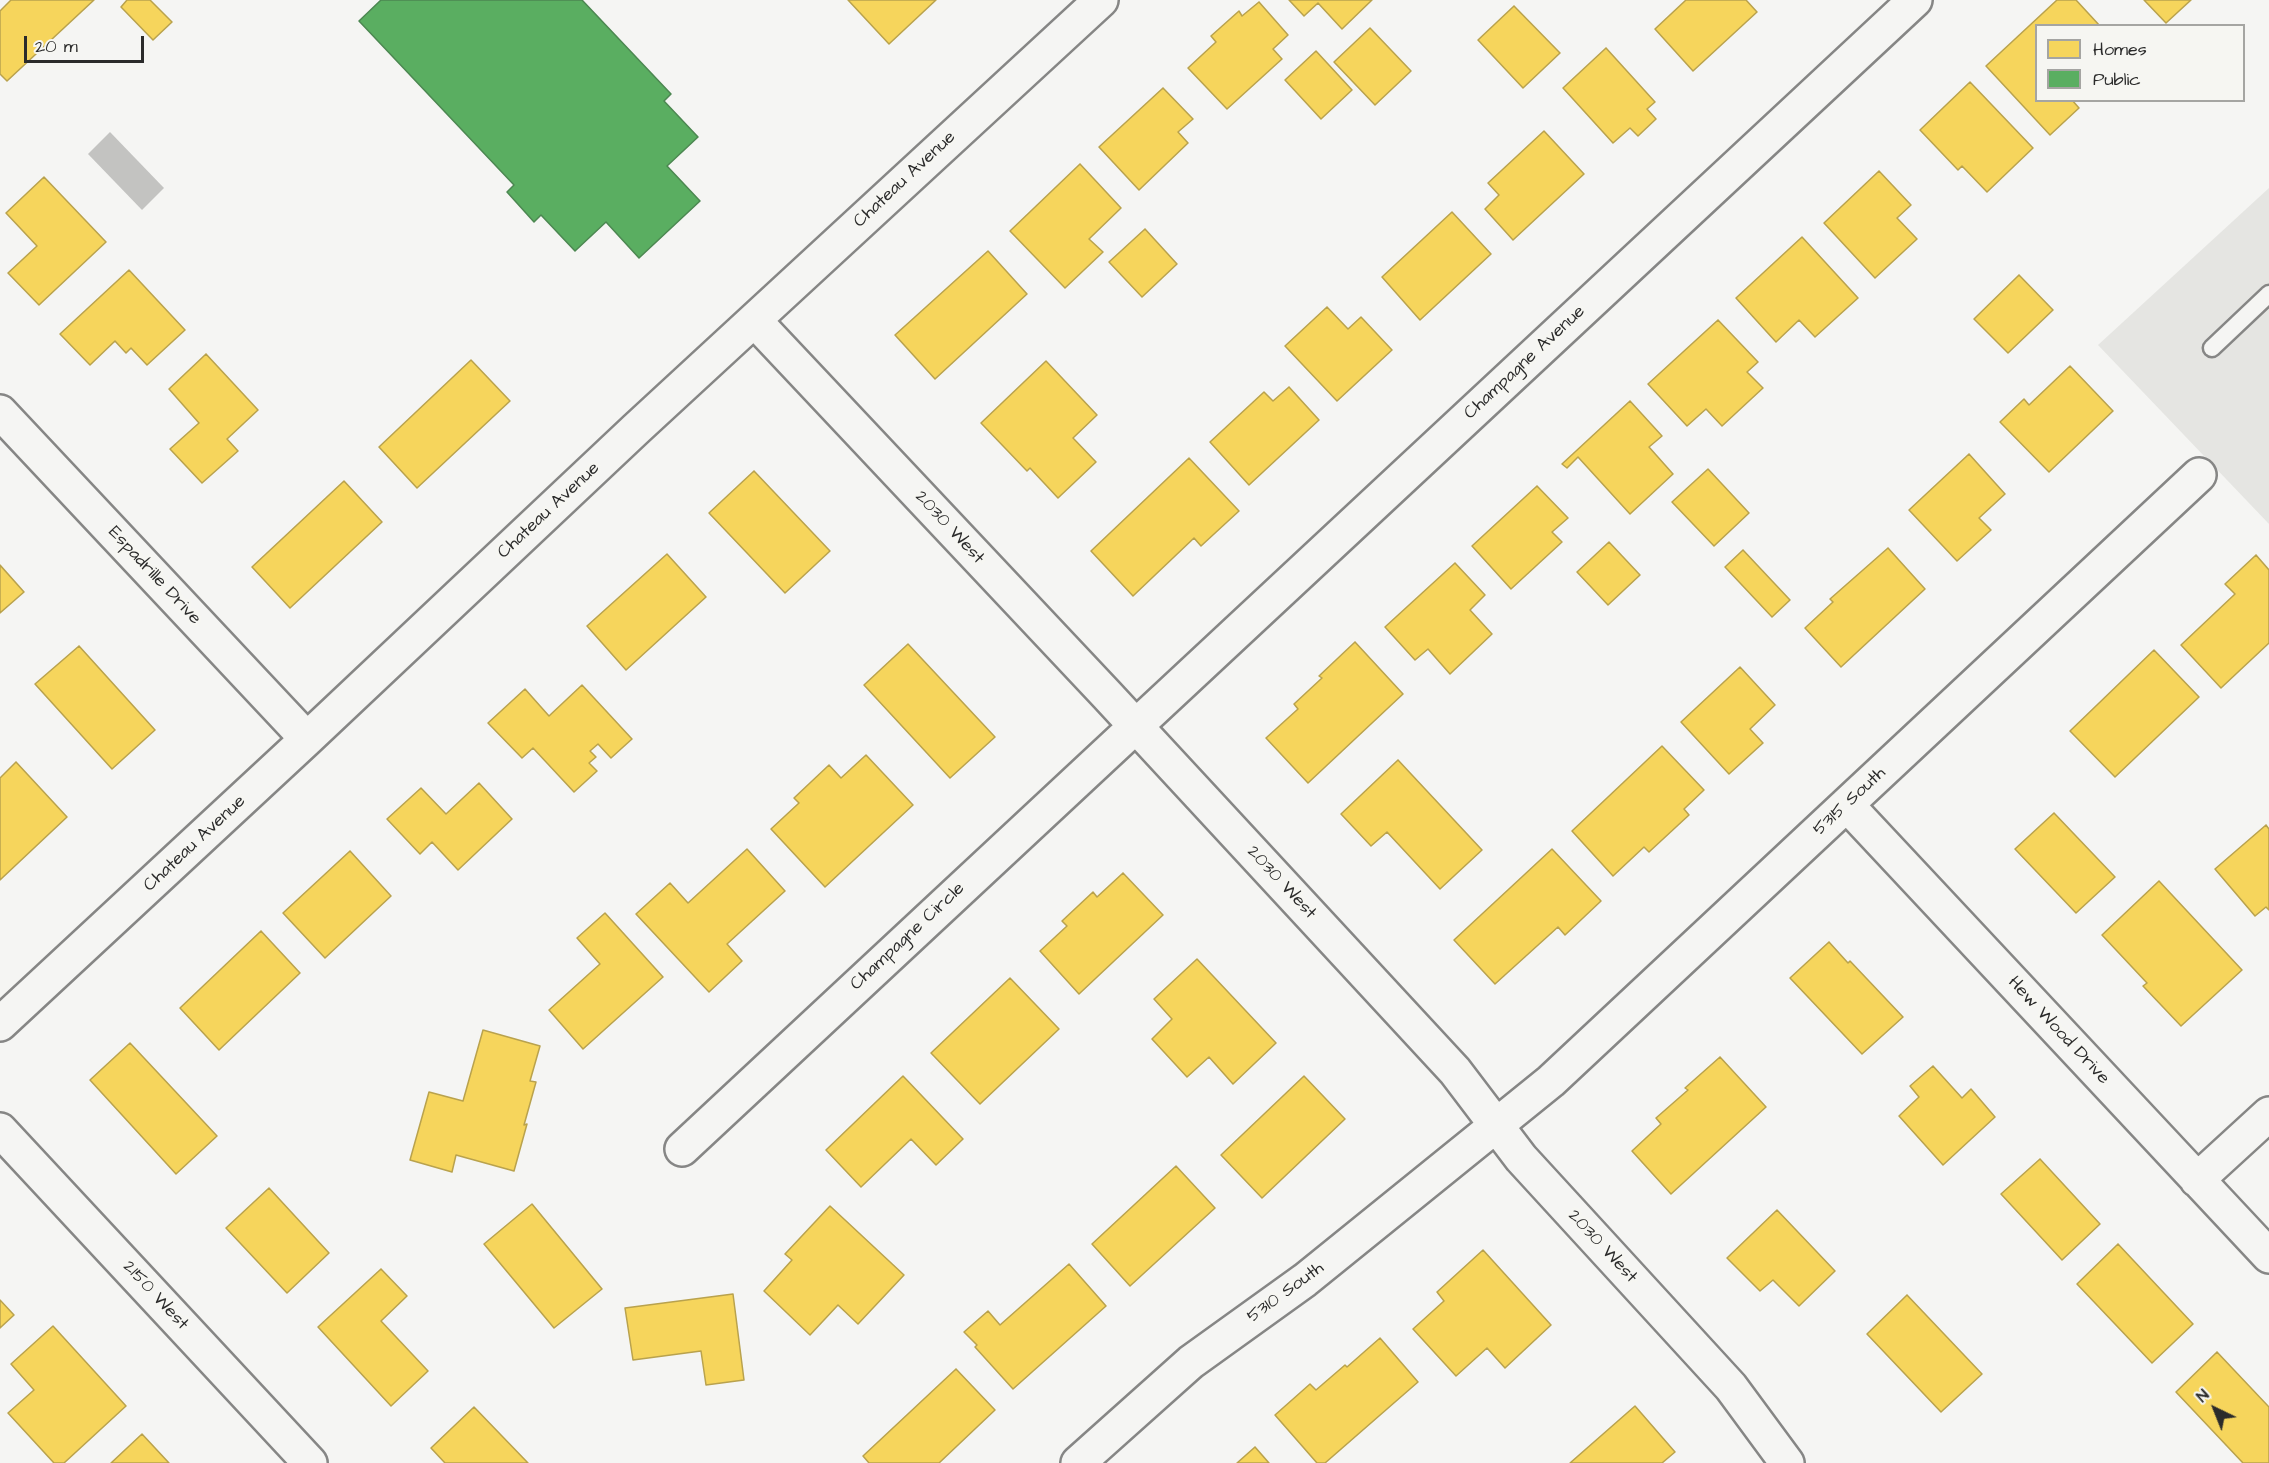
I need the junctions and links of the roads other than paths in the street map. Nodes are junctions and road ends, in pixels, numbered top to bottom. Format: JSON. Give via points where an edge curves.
{"nodes":[{"id":1,"x":1101,"y":0,"type":"edge"},
{"id":2,"x":1915,"y":0,"type":"edge"},
{"id":3,"x":2269,"y":294,"type":"edge"},
{"id":4,"x":754,"y":321,"type":"junction"},
{"id":5,"x":2212,"y":348,"type":"dead end"},
{"id":6,"x":0,"y":412,"type":"edge"},
{"id":7,"x":2199,"y":474,"type":"dead end"},
{"id":8,"x":1135,"y":726,"type":"junction"},
{"id":9,"x":307,"y":740,"type":"junction"},
{"id":10,"x":1847,"y":805,"type":"junction"},
{"id":11,"x":0,"y":1024,"type":"edge"},
{"id":12,"x":2269,"y":1114,"type":"edge"},
{"id":13,"x":1496,"y":1124,"type":"junction"},
{"id":14,"x":0,"y":1130,"type":"edge"},
{"id":15,"x":682,"y":1149,"type":"dead end"},
{"id":16,"x":2197,"y":1180,"type":"junction"},
{"id":17,"x":2269,"y":1256,"type":"edge"},
{"id":18,"x":1787,"y":1462,"type":"edge"},
{"id":19,"x":310,"y":1463,"type":"edge"},
{"id":20,"x":1078,"y":1463,"type":"edge"}],
"edges":[{"from":1,"to":4,"type":"street","name":"Chateau Avenue"},
{"from":2,"to":8,"type":"street","name":"Champagne Avenue"},
{"from":3,"to":5,"type":"lane"},
{"from":4,"to":8,"type":"street","name":"2030 West"},
{"from":4,"to":9,"type":"street","name":"Chateau Avenue"},
{"from":6,"to":9,"type":"street","name":"Espadrille Drive"},
{"from":7,"to":10,"type":"street","name":"5315 South"},
{"from":8,"to":13,"type":"street","name":"2030 West","via":[[1455,1071]]},
{"from":8,"to":15,"type":"street","name":"Champagne Circle"},
{"from":9,"to":11,"type":"street","name":"Chateau Avenue"},
{"from":10,"to":13,"type":"street","name":"5315 South","via":[[1551,1081]]},
{"from":10,"to":16,"type":"street","name":"Hew Wood Drive"},
{"from":12,"to":16,"type":"street"},
{"from":13,"to":18,"type":"street","name":"2030 West","via":[[1521,1158],[1731,1387]]},
{"from":13,"to":20,"type":"street","name":"5310 South","via":[[1305,1280],[1191,1362]]},
{"from":14,"to":19,"type":"street","name":"2150 West"},
{"from":16,"to":17,"type":"street","name":"Hew Wood Drive"}]}
